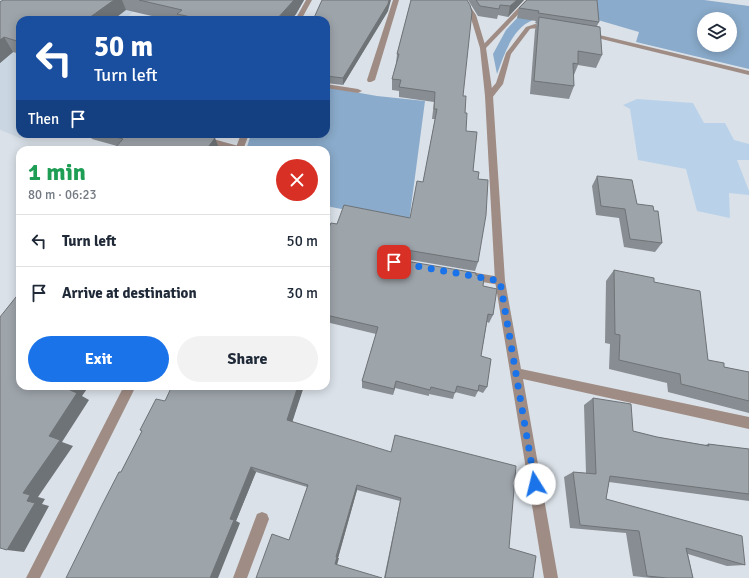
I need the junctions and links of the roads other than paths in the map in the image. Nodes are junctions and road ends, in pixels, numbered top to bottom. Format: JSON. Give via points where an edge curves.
{"nodes":[{"id":1,"x":308,"y":0,"type":"edge"},
{"id":2,"x":396,"y":0,"type":"edge"},
{"id":3,"x":463,"y":0,"type":"edge"},
{"id":4,"x":529,"y":0,"type":"edge"},
{"id":5,"x":300,"y":16,"type":"edge"},
{"id":6,"x":557,"y":30,"type":"edge"},
{"id":7,"x":580,"y":33,"type":"edge"},
{"id":8,"x":483,"y":48,"type":"junction"},
{"id":9,"x":749,"y":73,"type":"edge"},
{"id":10,"x":371,"y":80,"type":"dead end"},
{"id":11,"x":330,"y":87,"type":"edge"},
{"id":12,"x":358,"y":91,"type":"dead end"},
{"id":13,"x":489,"y":96,"type":"junction"},
{"id":14,"x":198,"y":138,"type":"edge"},
{"id":15,"x":226,"y":146,"type":"edge"},
{"id":16,"x":462,"y":274,"type":"edge"},
{"id":17,"x":500,"y":281,"type":"junction"},
{"id":18,"x":517,"y":374,"type":"junction"},
{"id":19,"x":128,"y":390,"type":"edge"},
{"id":20,"x":749,"y":423,"type":"edge"},
{"id":21,"x":262,"y":519,"type":"dead end"},
{"id":22,"x":33,"y":578,"type":"edge"},
{"id":23,"x":240,"y":578,"type":"edge"},
{"id":24,"x":551,"y":578,"type":"edge"}],
"edges":[{"from":1,"to":5,"type":"street"},
{"from":2,"to":10,"type":"street"},
{"from":3,"to":8,"type":"street","via":[[473,15]]},
{"from":4,"to":8,"type":"street"},
{"from":6,"to":13,"type":"street","via":[[535,26],[528,28],[508,54],[499,84]]},
{"from":7,"to":9,"type":"street"},
{"from":8,"to":13,"type":"street"},
{"from":11,"to":12,"type":"street"},
{"from":13,"to":17,"type":"street"},
{"from":14,"to":15,"type":"street"},
{"from":16,"to":17,"type":"street"},
{"from":17,"to":18,"type":"street"},
{"from":18,"to":20,"type":"street"},
{"from":18,"to":24,"type":"street"},
{"from":19,"to":22,"type":"street"},
{"from":21,"to":23,"type":"street"}]}
